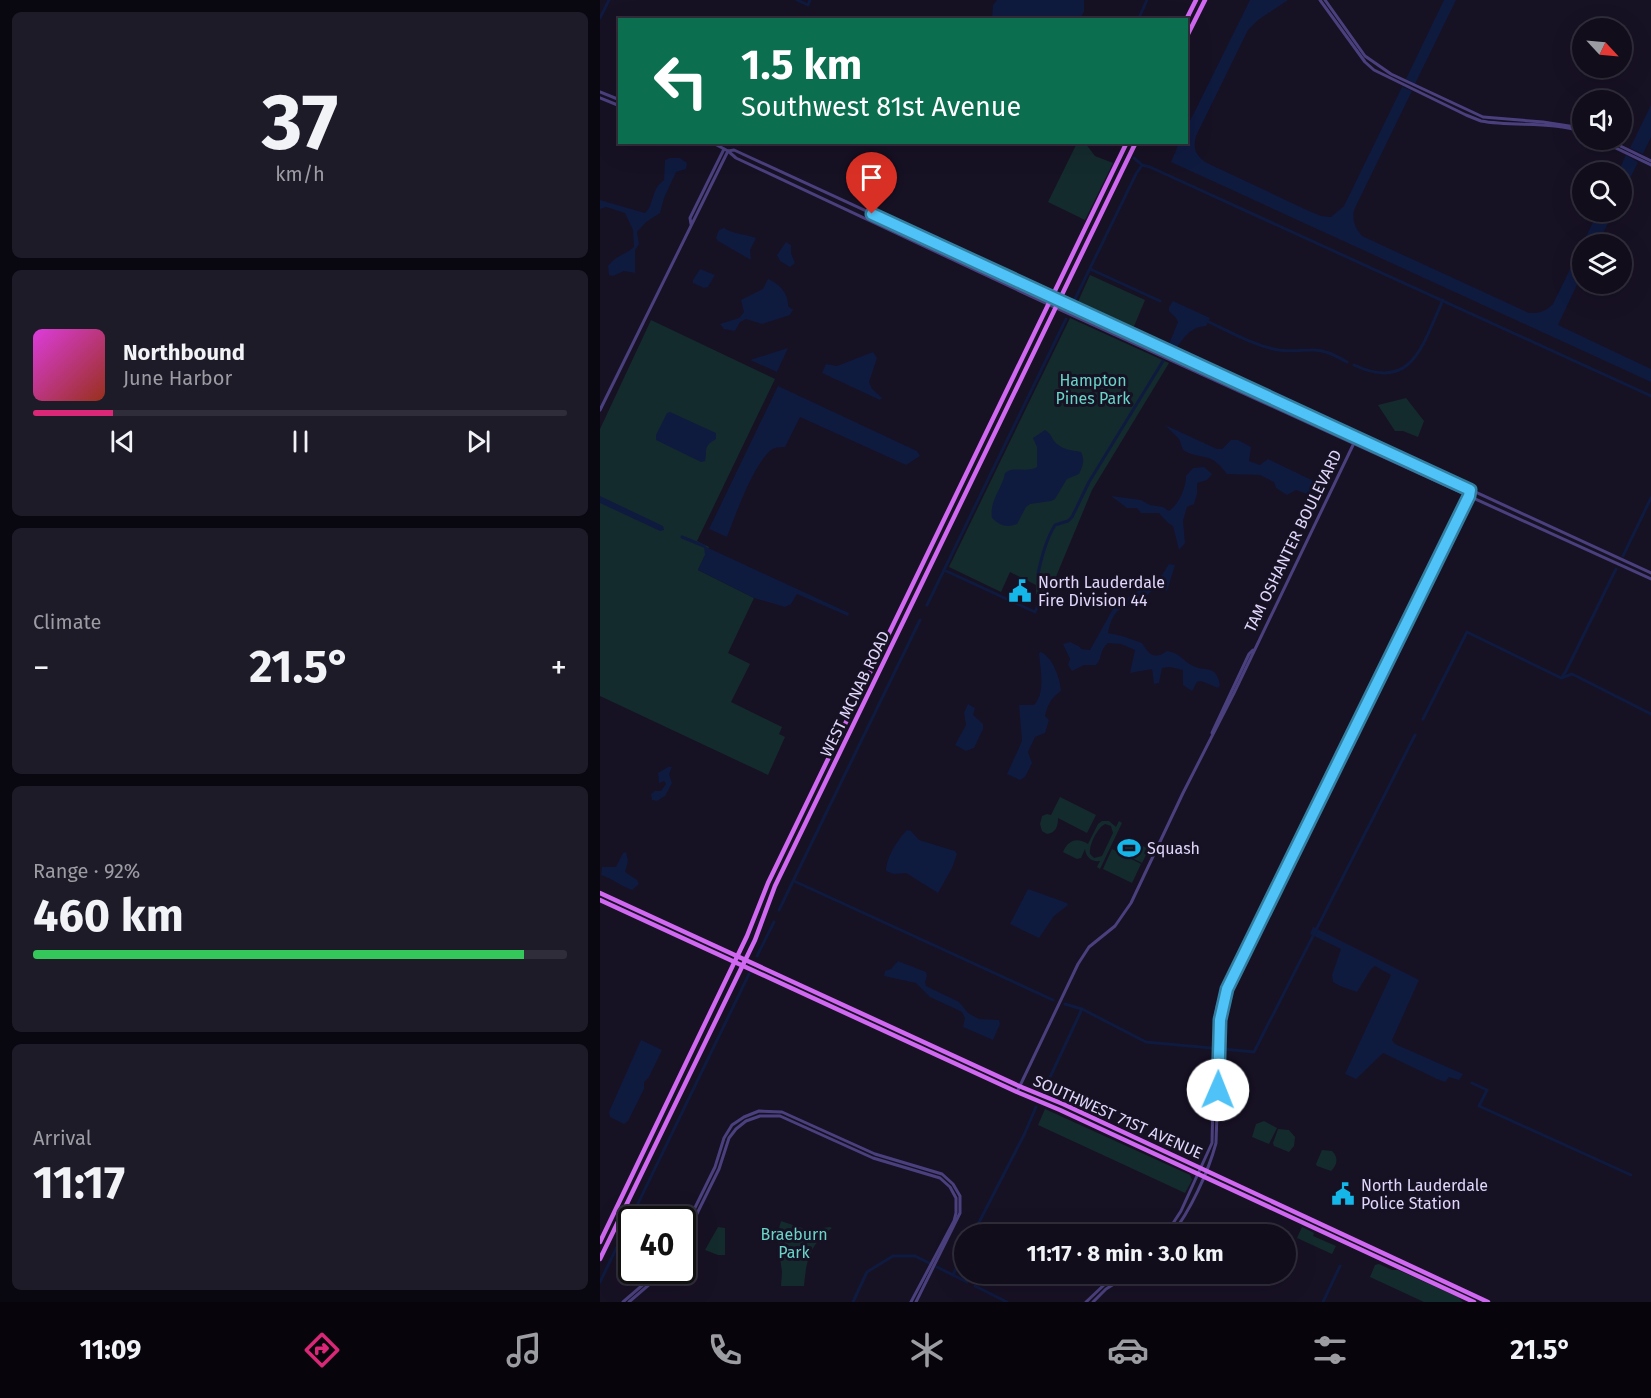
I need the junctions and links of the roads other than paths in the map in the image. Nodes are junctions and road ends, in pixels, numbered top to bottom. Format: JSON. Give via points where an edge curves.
{"nodes":[{"id":1,"x":1196,"y":0,"type":"edge"},
{"id":2,"x":1205,"y":0,"type":"edge"},
{"id":3,"x":1320,"y":0,"type":"edge"},
{"id":4,"x":1325,"y":0,"type":"edge"},
{"id":5,"x":1187,"y":18,"type":"edge"},
{"id":6,"x":1188,"y":34,"type":"edge"},
{"id":7,"x":600,"y":92,"type":"edge"},
{"id":8,"x":605,"y":94,"type":"junction"},
{"id":9,"x":600,"y":98,"type":"edge"},
{"id":10,"x":618,"y":99,"type":"edge"},
{"id":11,"x":618,"y":105,"type":"edge"},
{"id":12,"x":1572,"y":128,"type":"edge"},
{"id":13,"x":1572,"y":129,"type":"edge"},
{"id":14,"x":714,"y":144,"type":"edge"},
{"id":15,"x":1126,"y":144,"type":"edge"},
{"id":16,"x":1135,"y":144,"type":"edge"},
{"id":17,"x":726,"y":150,"type":"junction"},
{"id":18,"x":1620,"y":150,"type":"edge"},
{"id":19,"x":1630,"y":150,"type":"edge"},
{"id":20,"x":1651,"y":160,"type":"edge"},
{"id":21,"x":1651,"y":165,"type":"edge"},
{"id":22,"x":708,"y":181,"type":"junction"},
{"id":23,"x":711,"y":187,"type":"junction"},
{"id":24,"x":691,"y":224,"type":"junction"},
{"id":25,"x":1052,"y":298,"type":"junction"},
{"id":26,"x":1060,"y":302,"type":"junction"},
{"id":27,"x":1049,"y":305,"type":"junction"},
{"id":28,"x":1056,"y":308,"type":"junction"},
{"id":29,"x":1012,"y":381,"type":"junction"},
{"id":30,"x":1019,"y":385,"type":"junction"},
{"id":31,"x":600,"y":410,"type":"edge"},
{"id":32,"x":1353,"y":443,"type":"junction"},
{"id":33,"x":1470,"y":490,"type":"junction"},
{"id":34,"x":1468,"y":495,"type":"junction"},
{"id":35,"x":946,"y":519,"type":"junction"},
{"id":36,"x":937,"y":552,"type":"junction"},
{"id":37,"x":1651,"y":573,"type":"edge"},
{"id":38,"x":1651,"y":579,"type":"edge"},
{"id":39,"x":1345,"y":744,"type":"junction"},
{"id":40,"x":1283,"y":864,"type":"junction"},
{"id":41,"x":1277,"y":886,"type":"junction"},
{"id":42,"x":600,"y":894,"type":"edge"},
{"id":43,"x":600,"y":900,"type":"edge"},
{"id":44,"x":736,"y":959,"type":"junction"},
{"id":45,"x":744,"y":962,"type":"junction"},
{"id":46,"x":795,"y":990,"type":"junction"},
{"id":47,"x":834,"y":1001,"type":"junction"},
{"id":48,"x":831,"y":1007,"type":"junction"},
{"id":49,"x":886,"y":1025,"type":"junction"},
{"id":50,"x":958,"y":1062,"type":"junction"},
{"id":51,"x":1018,"y":1089,"type":"junction"},
{"id":52,"x":1203,"y":1172,"type":"junction"},
{"id":53,"x":696,"y":1206,"type":"edge"},
{"id":54,"x":696,"y":1215,"type":"edge"},
{"id":55,"x":1173,"y":1224,"type":"edge"},
{"id":56,"x":1179,"y":1224,"type":"edge"},
{"id":57,"x":600,"y":1242,"type":"edge"},
{"id":58,"x":600,"y":1259,"type":"edge"},
{"id":59,"x":932,"y":1266,"type":"junction"},
{"id":60,"x":644,"y":1284,"type":"edge"},
{"id":61,"x":650,"y":1284,"type":"edge"},
{"id":62,"x":1105,"y":1284,"type":"edge"},
{"id":63,"x":1114,"y":1284,"type":"edge"},
{"id":64,"x":623,"y":1302,"type":"edge"},
{"id":65,"x":629,"y":1302,"type":"edge"},
{"id":66,"x":911,"y":1302,"type":"edge"},
{"id":67,"x":916,"y":1302,"type":"edge"},
{"id":68,"x":1086,"y":1302,"type":"edge"},
{"id":69,"x":1093,"y":1302,"type":"edge"},
{"id":70,"x":1474,"y":1302,"type":"edge"},
{"id":71,"x":1488,"y":1302,"type":"edge"}],
"edges":[{"from":1,"to":5,"type":"main road"},
{"from":2,"to":6,"type":"main road"},
{"from":3,"to":13,"type":"street","via":[[1365,62],[1389,78],[1481,121]]},
{"from":4,"to":12,"type":"street","via":[[1365,56],[1400,79],[1482,117]]},
{"from":7,"to":8,"type":"street"},
{"from":8,"to":9,"type":"street"},
{"from":8,"to":10,"type":"street"},
{"from":9,"to":11,"type":"street"},
{"from":14,"to":17,"type":"street"},
{"from":15,"to":25,"type":"main road","name":"WEST MCNAB ROAD"},
{"from":16,"to":26,"type":"main road","name":"WEST MCNAB ROAD"},
{"from":17,"to":22,"type":"street"},
{"from":17,"to":23,"type":"street"},
{"from":17,"to":25,"type":"street","via":[[734,150]]},
{"from":17,"to":27,"type":"street"},
{"from":18,"to":21,"type":"street"},
{"from":19,"to":20,"type":"street"},
{"from":22,"to":23,"type":"street"},
{"from":22,"to":24,"type":"street"},
{"from":23,"to":24,"type":"street"},
{"from":24,"to":31,"type":"street"},
{"from":25,"to":26,"type":"street"},
{"from":25,"to":27,"type":"main road","name":"WEST MCNAB ROAD"},
{"from":26,"to":28,"type":"main road","name":"WEST MCNAB ROAD"},
{"from":26,"to":33,"type":"street"},
{"from":27,"to":28,"type":"street"},
{"from":27,"to":29,"type":"main road","name":"WEST MCNAB ROAD"},
{"from":28,"to":30,"type":"main road","name":"WEST MCNAB ROAD"},
{"from":28,"to":32,"type":"street"},
{"from":29,"to":30,"type":"main road"},
{"from":29,"to":35,"type":"main road","name":"WEST MCNAB ROAD"},
{"from":30,"to":36,"type":"main road","name":"WEST MCNAB ROAD"},
{"from":32,"to":34,"type":"street"},
{"from":32,"to":51,"type":"street","name":"TAM OSHANTER BOULEVARD","via":[[1131,903],[1115,926],[1083,956]]},
{"from":33,"to":34,"type":"street"},
{"from":33,"to":37,"type":"street"},
{"from":34,"to":38,"type":"street"},
{"from":34,"to":39,"type":"street"},
{"from":35,"to":36,"type":"main road"},
{"from":35,"to":44,"type":"main road","name":"WEST MCNAB ROAD","via":[[771,875]]},
{"from":36,"to":45,"type":"main road","name":"WEST MCNAB ROAD","via":[[775,886]]},
{"from":39,"to":40,"type":"street"},
{"from":39,"to":41,"type":"street"},
{"from":40,"to":41,"type":"street"},
{"from":40,"to":52,"type":"street","via":[[1218,1001],[1213,1135]]},
{"from":41,"to":52,"type":"street","via":[[1222,1003],[1216,1143]]},
{"from":42,"to":44,"type":"main road"},
{"from":43,"to":44,"type":"main road"},
{"from":44,"to":45,"type":"main road","name":"SOUTHWEST 71ST AVENUE"},
{"from":44,"to":57,"type":"main road","name":"WEST MCNAB ROAD"},
{"from":45,"to":46,"type":"main road","name":"SOUTHWEST 71ST AVENUE"},
{"from":45,"to":47,"type":"main road","name":"SOUTHWEST 71ST AVENUE"},
{"from":45,"to":58,"type":"main road","name":"WEST MCNAB ROAD"},
{"from":46,"to":47,"type":"main road"},
{"from":46,"to":48,"type":"main road","name":"SOUTHWEST 71ST AVENUE"},
{"from":47,"to":49,"type":"main road","name":"SOUTHWEST 71ST AVENUE"},
{"from":48,"to":49,"type":"main road","via":[[840,1005]]},
{"from":48,"to":50,"type":"main road","name":"SOUTHWEST 71ST AVENUE"},
{"from":49,"to":50,"type":"main road","name":"SOUTHWEST 71ST AVENUE"},
{"from":50,"to":51,"type":"main road","name":"SOUTHWEST 71ST AVENUE"},
{"from":50,"to":51,"type":"main road","name":"SOUTHWEST 71ST AVENUE","via":[[972,1065]]},
{"from":51,"to":52,"type":"main road","name":"SOUTHWEST 71ST AVENUE"},
{"from":52,"to":55,"type":"street"},
{"from":52,"to":56,"type":"street"},
{"from":52,"to":70,"type":"main road","name":"SOUTHWEST 71ST AVENUE"},
{"from":52,"to":71,"type":"main road","name":"SOUTHWEST 71ST AVENUE"},
{"from":53,"to":59,"type":"street","via":[[732,1125],[759,1111],[782,1112],[875,1154],[947,1178],[960,1196],[960,1213]]},
{"from":54,"to":59,"type":"street","via":[[729,1138],[746,1121],[780,1116],[873,1158],[945,1181],[956,1198],[956,1214]]},
{"from":59,"to":66,"type":"street"},
{"from":59,"to":67,"type":"street"},
{"from":60,"to":64,"type":"street"},
{"from":61,"to":65,"type":"street"},
{"from":62,"to":68,"type":"street"},
{"from":63,"to":69,"type":"street"}]}
